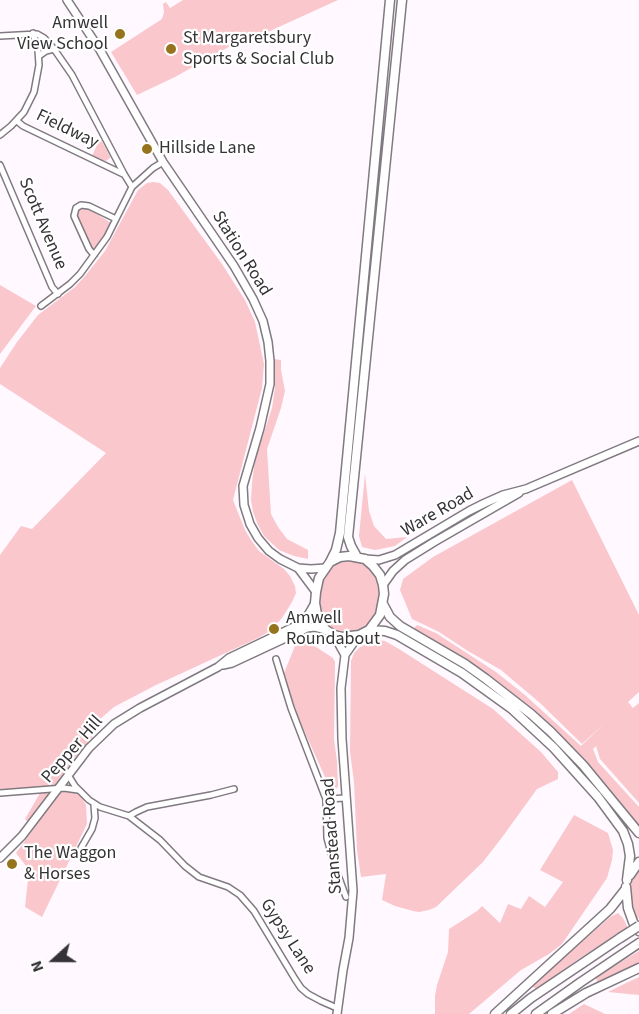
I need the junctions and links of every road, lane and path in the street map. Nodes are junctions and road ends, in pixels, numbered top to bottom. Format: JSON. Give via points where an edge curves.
{"nodes":[{"id":1,"x":66,"y":0,"type":"edge"},
{"id":2,"x":390,"y":0,"type":"edge"},
{"id":3,"x":402,"y":0,"type":"edge"},
{"id":4,"x":33,"y":33,"type":"junction"},
{"id":5,"x":0,"y":36,"type":"edge"},
{"id":6,"x":54,"y":49,"type":"junction"},
{"id":7,"x":39,"y":56,"type":"junction"},
{"id":8,"x":17,"y":121,"type":"junction"},
{"id":9,"x":0,"y":135,"type":"edge"},
{"id":10,"x":115,"y":156,"type":"junction"},
{"id":11,"x":164,"y":162,"type":"junction"},
{"id":12,"x":0,"y":165,"type":"edge"},
{"id":13,"x":105,"y":165,"type":"junction"},
{"id":14,"x":124,"y":174,"type":"junction"},
{"id":15,"x":132,"y":187,"type":"junction"},
{"id":16,"x":116,"y":219,"type":"junction"},
{"id":17,"x":94,"y":255,"type":"junction"},
{"id":18,"x":58,"y":294,"type":"junction"},
{"id":19,"x":41,"y":306,"type":"dead end"},
{"id":20,"x":639,"y":441,"type":"edge"},
{"id":21,"x":526,"y":489,"type":"junction"},
{"id":22,"x":361,"y":558,"type":"junction"},
{"id":23,"x":328,"y":565,"type":"junction"},
{"id":24,"x":298,"y":567,"type":"junction"},
{"id":25,"x":383,"y":585,"type":"junction"},
{"id":26,"x":316,"y":592,"type":"junction"},
{"id":27,"x":315,"y":603,"type":"junction"},
{"id":28,"x":383,"y":603,"type":"junction"},
{"id":29,"x":369,"y":630,"type":"junction"},
{"id":30,"x":330,"y":632,"type":"junction"},
{"id":31,"x":359,"y":635,"type":"junction"},
{"id":32,"x":345,"y":655,"type":"junction"},
{"id":33,"x":276,"y":659,"type":"dead end"},
{"id":34,"x":218,"y":667,"type":"junction"},
{"id":35,"x":68,"y":775,"type":"junction"},
{"id":36,"x":58,"y":788,"type":"junction"},
{"id":37,"x":234,"y":789,"type":"dead end"},
{"id":38,"x":79,"y":791,"type":"junction"},
{"id":39,"x":0,"y":793,"type":"edge"},
{"id":40,"x":346,"y":798,"type":"junction"},
{"id":41,"x":326,"y":799,"type":"junction"},
{"id":42,"x":94,"y":804,"type":"junction"},
{"id":43,"x":129,"y":816,"type":"junction"},
{"id":44,"x":639,"y":833,"type":"edge"},
{"id":45,"x":81,"y":848,"type":"dead end"},
{"id":46,"x":0,"y":858,"type":"edge"},
{"id":47,"x":639,"y":862,"type":"edge"},
{"id":48,"x":627,"y":880,"type":"junction"},
{"id":49,"x":625,"y":890,"type":"junction"},
{"id":50,"x":346,"y":897,"type":"dead end"},
{"id":51,"x":639,"y":926,"type":"edge"},
{"id":52,"x":639,"y":931,"type":"edge"},
{"id":53,"x":639,"y":943,"type":"edge"},
{"id":54,"x":639,"y":968,"type":"edge"},
{"id":55,"x":337,"y":1011,"type":"edge"},
{"id":56,"x":495,"y":1014,"type":"edge"},
{"id":57,"x":511,"y":1014,"type":"edge"},
{"id":58,"x":536,"y":1014,"type":"edge"},
{"id":59,"x":552,"y":1014,"type":"edge"}],
"edges":[{"from":1,"to":11,"type":"main road","name":"Station Road","via":[[100,50]]},
{"from":2,"to":23,"type":"highway","via":[[340,533]]},
{"from":3,"to":22,"type":"highway","via":[[348,537]]},
{"from":4,"to":5,"type":"street"},
{"from":4,"to":6,"type":"street"},
{"from":4,"to":7,"type":"street"},
{"from":6,"to":7,"type":"street"},
{"from":6,"to":10,"type":"street"},
{"from":7,"to":8,"type":"street","via":[[34,93]]},
{"from":8,"to":9,"type":"street"},
{"from":8,"to":13,"type":"street","name":"Fieldway"},
{"from":10,"to":13,"type":"street","name":"Fieldway"},
{"from":10,"to":14,"type":"street"},
{"from":11,"to":15,"type":"street"},
{"from":11,"to":24,"type":"main road","name":"Station Road","via":[[234,266],[263,321],[270,384],[243,486],[244,505],[250,524],[269,551]]},
{"from":12,"to":18,"type":"street","name":"Scott Avenue"},
{"from":13,"to":14,"type":"street","name":"Fieldway"},
{"from":14,"to":15,"type":"street"},
{"from":15,"to":16,"type":"street"},
{"from":16,"to":17,"type":"street"},
{"from":16,"to":17,"type":"street","via":[[89,206],[76,208],[74,216]]},
{"from":17,"to":18,"type":"street"},
{"from":18,"to":19,"type":"street"},
{"from":20,"to":21,"type":"main road","name":"Ware Road"},
{"from":21,"to":22,"type":"main road","name":"Ware Road","via":[[485,502],[395,555],[379,560]]},
{"from":21,"to":25,"type":"main road","name":"Ware Road","via":[[405,560]]},
{"from":22,"to":23,"type":"highway","via":[[340,557]]},
{"from":22,"to":25,"type":"highway","via":[[373,566]]},
{"from":23,"to":24,"type":"main road","name":"Station Road"},
{"from":23,"to":26,"type":"highway"},
{"from":24,"to":26,"type":"main road","name":"Station Road"},
{"from":25,"to":28,"type":"highway"},
{"from":26,"to":27,"type":"highway"},
{"from":27,"to":30,"type":"highway","via":[[317,614]]},
{"from":27,"to":34,"type":"main road","name":"Pepper Hill","via":[[304,621]]},
{"from":28,"to":29,"type":"highway"},
{"from":28,"to":44,"type":"highway","via":[[399,626],[465,664],[538,720],[583,765]]},
{"from":29,"to":31,"type":"highway"},
{"from":29,"to":48,"type":"highway","via":[[398,635],[462,673],[554,748],[622,831],[630,856]]},
{"from":30,"to":31,"type":"highway","via":[[342,637]]},
{"from":30,"to":32,"type":"main road"},
{"from":30,"to":34,"type":"main road","name":"Pepper Hill","via":[[319,627],[307,628]]},
{"from":31,"to":32,"type":"main road","name":"Stanstead Road"},
{"from":32,"to":40,"type":"main road","name":"Stanstead Road","via":[[341,712]]},
{"from":33,"to":41,"type":"street"},
{"from":34,"to":35,"type":"main road","name":"Pepper Hill","via":[[114,724]]},
{"from":35,"to":36,"type":"main road","name":"Pepper Hill"},
{"from":35,"to":38,"type":"street","name":"Gypsy Lane"},
{"from":36,"to":38,"type":"street"},
{"from":36,"to":39,"type":"street"},
{"from":36,"to":46,"type":"main road","name":"Pepper Hill"},
{"from":37,"to":43,"type":"street","via":[[147,807]]},
{"from":38,"to":42,"type":"street","name":"Gypsy Lane"},
{"from":40,"to":41,"type":"street"},
{"from":40,"to":55,"type":"main road","name":"Stanstead Road","via":[[353,904]]},
{"from":41,"to":50,"type":"street","via":[[327,838]]},
{"from":42,"to":43,"type":"street","name":"Gypsy Lane"},
{"from":42,"to":45,"type":"street","via":[[92,829]]},
{"from":43,"to":55,"type":"street","name":"Gypsy Lane","via":[[194,874],[228,887],[246,900],[301,988]]},
{"from":47,"to":48,"type":"highway"},
{"from":48,"to":49,"type":"highway"},
{"from":49,"to":52,"type":"highway","via":[[627,908]]},
{"from":49,"to":56,"type":"highway","via":[[610,909]]},
{"from":51,"to":57,"type":"highway","bridge":true},
{"from":53,"to":58,"type":"highway"},
{"from":54,"to":59,"type":"highway"}]}
